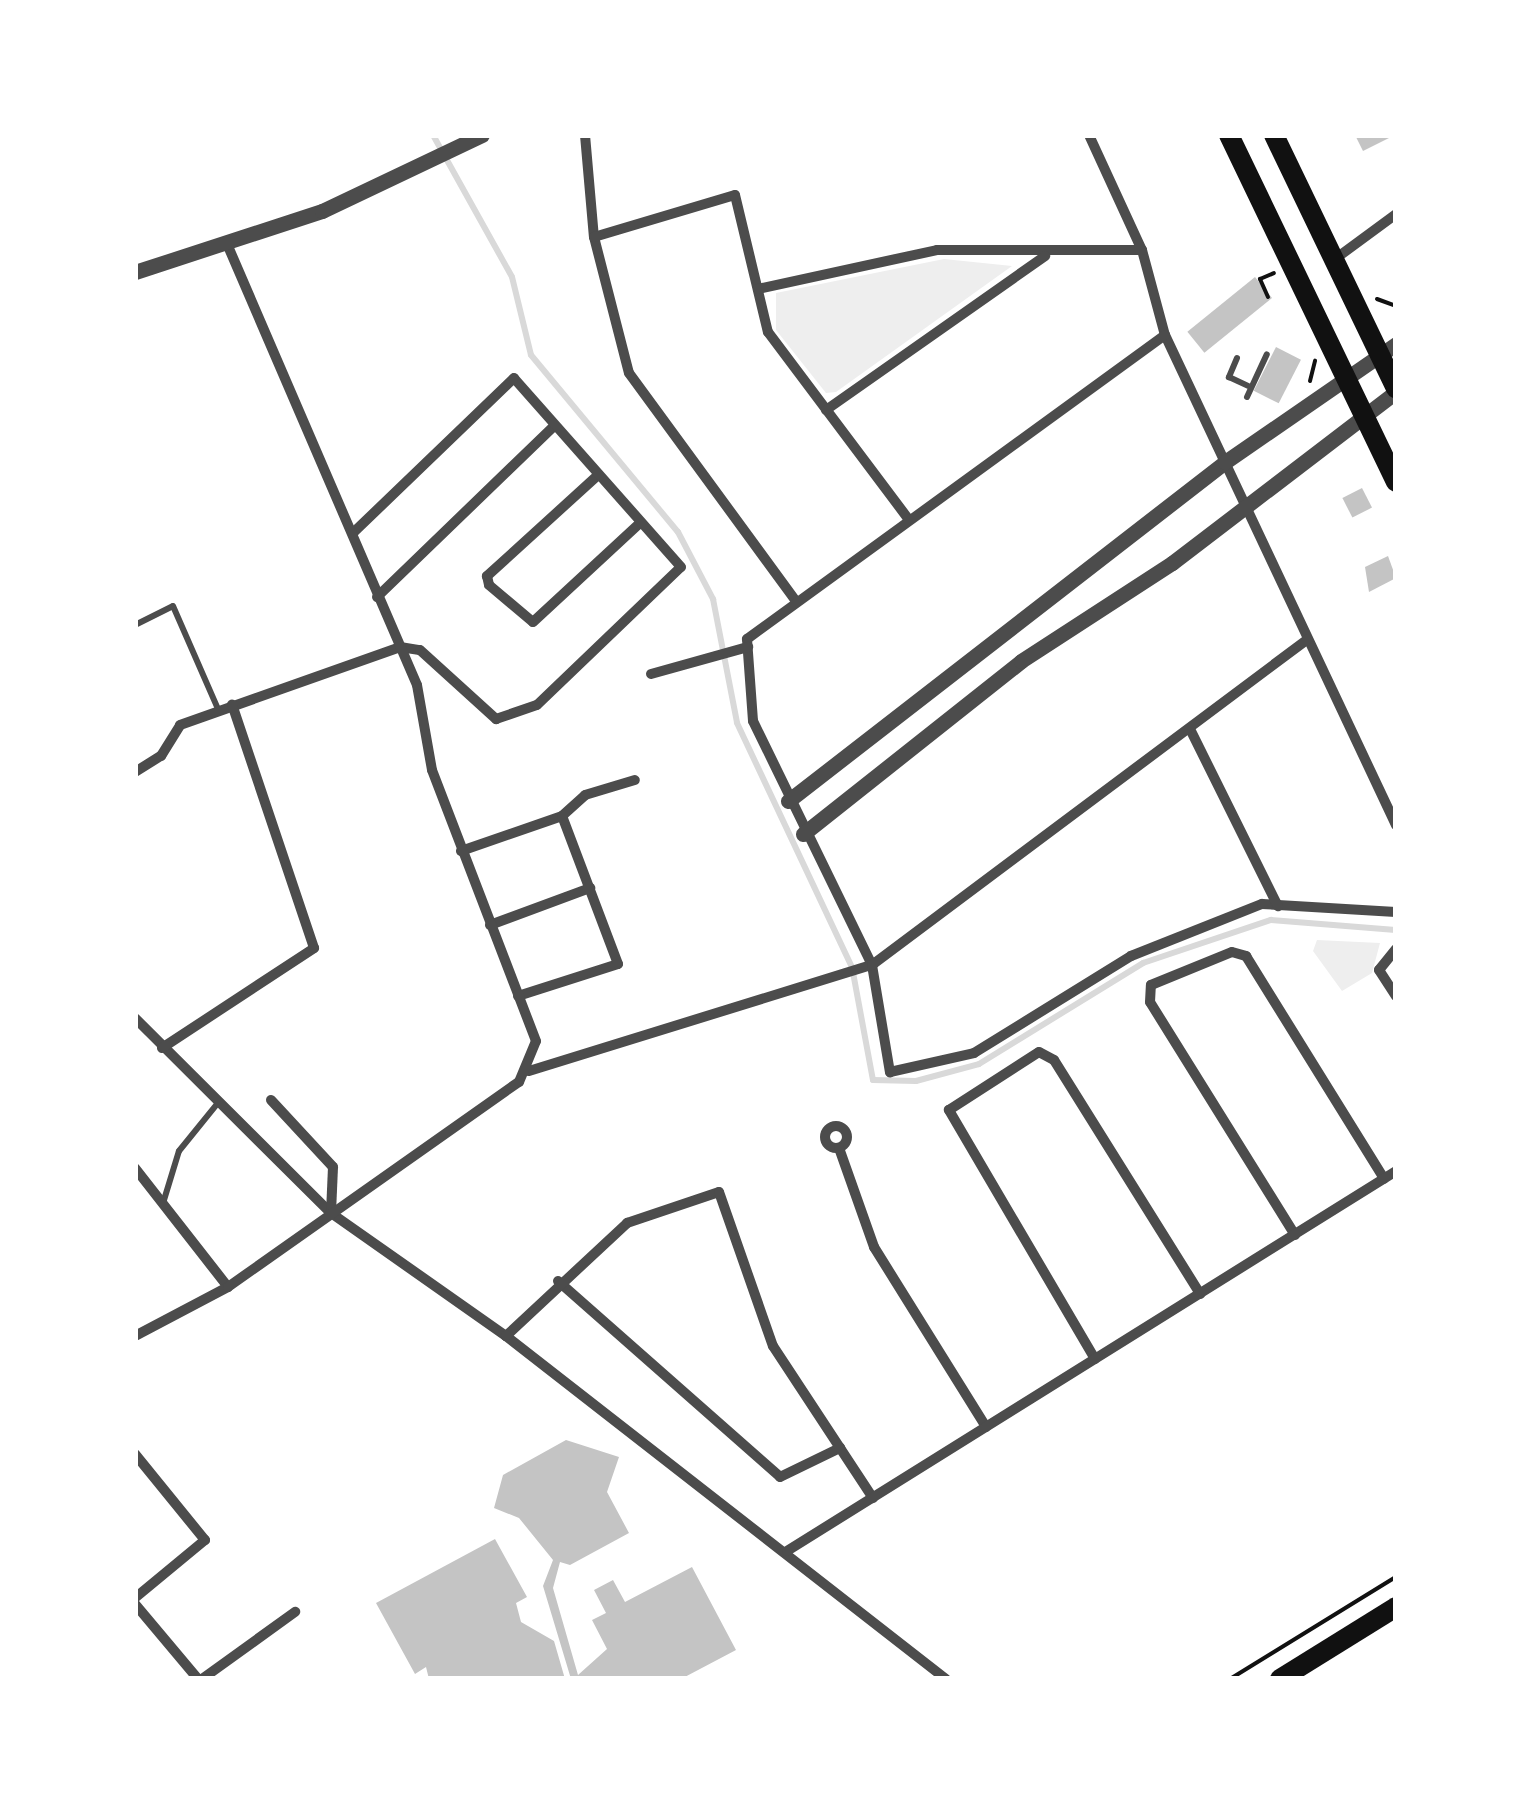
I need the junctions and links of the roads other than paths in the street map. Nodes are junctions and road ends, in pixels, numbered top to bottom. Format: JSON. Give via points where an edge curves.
{"nodes":[{"id":1,"x":482,"y":135,"type":"edge"},
{"id":2,"x":585,"y":135,"type":"edge"},
{"id":3,"x":1089,"y":135,"type":"edge"},
{"id":4,"x":1230,"y":135,"type":"edge"},
{"id":5,"x":1274,"y":135,"type":"edge"},
{"id":6,"x":1396,"y":214,"type":"edge"},
{"id":7,"x":594,"y":237,"type":"junction"},
{"id":8,"x":226,"y":242,"type":"junction"},
{"id":9,"x":1142,"y":250,"type":"junction"},
{"id":10,"x":1046,"y":256,"type":"junction"},
{"id":11,"x":1334,"y":260,"type":"junction"},
{"id":12,"x":135,"y":272,"type":"edge"},
{"id":13,"x":758,"y":289,"type":"junction"},
{"id":14,"x":1164,"y":334,"type":"junction"},
{"id":15,"x":1388,"y":349,"type":"edge"},
{"id":16,"x":1267,"y":354,"type":"dead end"},
{"id":17,"x":1237,"y":358,"type":"dead end"},
{"id":18,"x":1347,"y":378,"type":"junction"},
{"id":19,"x":1248,"y":386,"type":"junction"},
{"id":20,"x":1396,"y":390,"type":"edge"},
{"id":21,"x":1246,"y":397,"type":"dead end"},
{"id":22,"x":826,"y":410,"type":"junction"},
{"id":23,"x":1365,"y":415,"type":"junction"},
{"id":24,"x":554,"y":426,"type":"junction"},
{"id":25,"x":1225,"y":462,"type":"junction"},
{"id":26,"x":596,"y":476,"type":"junction"},
{"id":27,"x":1396,"y":482,"type":"edge"},
{"id":28,"x":1245,"y":504,"type":"junction"},
{"id":29,"x":908,"y":520,"type":"junction"},
{"id":30,"x":640,"y":523,"type":"junction"},
{"id":31,"x":354,"y":532,"type":"junction"},
{"id":32,"x":377,"y":597,"type":"junction"},
{"id":33,"x":796,"y":601,"type":"junction"},
{"id":34,"x":135,"y":625,"type":"edge"},
{"id":35,"x":1308,"y":639,"type":"junction"},
{"id":36,"x":400,"y":646,"type":"junction"},
{"id":37,"x":748,"y":647,"type":"junction"},
{"id":38,"x":651,"y":674,"type":"dead end"},
{"id":39,"x":232,"y":704,"type":"junction"},
{"id":40,"x":218,"y":709,"type":"junction"},
{"id":41,"x":1190,"y":730,"type":"junction"},
{"id":42,"x":135,"y":772,"type":"edge"},
{"id":43,"x":635,"y":780,"type":"dead end"},
{"id":44,"x":788,"y":801,"type":"junction"},
{"id":45,"x":562,"y":816,"type":"junction"},
{"id":46,"x":1396,"y":825,"type":"edge"},
{"id":47,"x":803,"y":834,"type":"junction"},
{"id":48,"x":461,"y":852,"type":"junction"},
{"id":49,"x":590,"y":888,"type":"junction"},
{"id":50,"x":1278,"y":906,"type":"junction"},
{"id":51,"x":1396,"y":912,"type":"edge"},
{"id":52,"x":490,"y":925,"type":"junction"},
{"id":53,"x":1396,"y":949,"type":"edge"},
{"id":54,"x":872,"y":965,"type":"junction"},
{"id":55,"x":518,"y":996,"type":"junction"},
{"id":56,"x":1396,"y":996,"type":"edge"},
{"id":57,"x":135,"y":1018,"type":"edge"},
{"id":58,"x":162,"y":1048,"type":"junction"},
{"id":59,"x":526,"y":1072,"type":"junction"},
{"id":60,"x":271,"y":1100,"type":"dead end"},
{"id":61,"x":217,"y":1104,"type":"junction"},
{"id":62,"x":840,"y":1148,"type":"dead end"},
{"id":63,"x":135,"y":1168,"type":"edge"},
{"id":64,"x":1396,"y":1172,"type":"edge"},
{"id":65,"x":1384,"y":1179,"type":"junction"},
{"id":66,"x":164,"y":1200,"type":"junction"},
{"id":67,"x":331,"y":1213,"type":"junction"},
{"id":68,"x":1295,"y":1235,"type":"junction"},
{"id":69,"x":558,"y":1282,"type":"junction"},
{"id":70,"x":228,"y":1288,"type":"junction"},
{"id":71,"x":1200,"y":1294,"type":"junction"},
{"id":72,"x":135,"y":1336,"type":"edge"},
{"id":73,"x":506,"y":1336,"type":"junction"},
{"id":74,"x":1095,"y":1359,"type":"junction"},
{"id":75,"x":986,"y":1427,"type":"junction"},
{"id":76,"x":840,"y":1448,"type":"junction"},
{"id":77,"x":135,"y":1454,"type":"edge"},
{"id":78,"x":873,"y":1498,"type":"junction"},
{"id":79,"x":787,"y":1551,"type":"junction"},
{"id":80,"x":135,"y":1601,"type":"edge"},
{"id":81,"x":1396,"y":1608,"type":"edge"},
{"id":82,"x":295,"y":1612,"type":"dead end"},
{"id":83,"x":200,"y":1679,"type":"edge"},
{"id":84,"x":946,"y":1679,"type":"edge"},
{"id":85,"x":1280,"y":1679,"type":"edge"}],
"edges":[{"from":1,"to":8,"type":"street","via":[[322,212]]},
{"from":2,"to":7,"type":"street"},
{"from":3,"to":9,"type":"street"},
{"from":4,"to":18,"type":"main road"},
{"from":5,"to":11,"type":"main road"},
{"from":6,"to":11,"type":"street"},
{"from":7,"to":13,"type":"street","via":[[735,195]]},
{"from":7,"to":33,"type":"street","via":[[629,373]]},
{"from":8,"to":12,"type":"street"},
{"from":8,"to":31,"type":"street"},
{"from":9,"to":10,"type":"street"},
{"from":9,"to":14,"type":"street"},
{"from":10,"to":13,"type":"street","via":[[937,250]]},
{"from":10,"to":22,"type":"street"},
{"from":11,"to":15,"type":"main road"},
{"from":13,"to":22,"type":"street","via":[[768,332]]},
{"from":14,"to":25,"type":"street"},
{"from":14,"to":29,"type":"street"},
{"from":15,"to":18,"type":"street"},
{"from":15,"to":20,"type":"main road"},
{"from":16,"to":19,"type":"lane"},
{"from":17,"to":19,"type":"lane","via":[[1228,376]]},
{"from":18,"to":23,"type":"main road"},
{"from":18,"to":25,"type":"street"},
{"from":19,"to":21,"type":"lane"},
{"from":20,"to":23,"type":"street"},
{"from":22,"to":29,"type":"street"},
{"from":23,"to":27,"type":"main road"},
{"from":23,"to":28,"type":"street"},
{"from":24,"to":26,"type":"street"},
{"from":24,"to":31,"type":"street","via":[[514,378]]},
{"from":24,"to":32,"type":"street"},
{"from":25,"to":28,"type":"street"},
{"from":25,"to":44,"type":"street"},
{"from":26,"to":30,"type":"street"},
{"from":26,"to":30,"type":"street","via":[[487,576],[523,622]]},
{"from":28,"to":35,"type":"street"},
{"from":28,"to":47,"type":"street","via":[[1021,660]]},
{"from":29,"to":33,"type":"street"},
{"from":30,"to":36,"type":"street","via":[[681,567],[537,705],[496,719],[420,650]]},
{"from":31,"to":32,"type":"street"},
{"from":32,"to":36,"type":"street"},
{"from":33,"to":37,"type":"street"},
{"from":34,"to":40,"type":"lane","via":[[173,606]]},
{"from":35,"to":41,"type":"street"},
{"from":35,"to":46,"type":"street"},
{"from":36,"to":39,"type":"street"},
{"from":36,"to":48,"type":"street"},
{"from":37,"to":38,"type":"street"},
{"from":37,"to":44,"type":"street","via":[[753,721]]},
{"from":39,"to":40,"type":"street"},
{"from":39,"to":58,"type":"street","via":[[314,948]]},
{"from":40,"to":42,"type":"street","via":[[180,725],[161,756]]},
{"from":41,"to":50,"type":"street"},
{"from":41,"to":54,"type":"street"},
{"from":43,"to":45,"type":"street","via":[[585,796]]},
{"from":44,"to":47,"type":"street"},
{"from":45,"to":48,"type":"street"},
{"from":45,"to":49,"type":"street"},
{"from":47,"to":54,"type":"street"},
{"from":48,"to":52,"type":"street"},
{"from":49,"to":52,"type":"street"},
{"from":49,"to":55,"type":"street","via":[[618,964]]},
{"from":50,"to":51,"type":"street"},
{"from":50,"to":54,"type":"street","via":[[1131,956],[974,1053],[913,1072],[890,1072]]},
{"from":52,"to":55,"type":"street"},
{"from":53,"to":56,"type":"street","via":[[1380,970]]},
{"from":54,"to":59,"type":"street"},
{"from":55,"to":59,"type":"street","via":[[536,1041]]},
{"from":57,"to":58,"type":"street"},
{"from":58,"to":61,"type":"street"},
{"from":59,"to":67,"type":"street"},
{"from":60,"to":67,"type":"street","via":[[333,1166]]},
{"from":61,"to":66,"type":"lane","via":[[179,1151]]},
{"from":61,"to":67,"type":"street"},
{"from":62,"to":75,"type":"street","via":[[874,1246]]},
{"from":63,"to":66,"type":"street"},
{"from":64,"to":65,"type":"street"},
{"from":65,"to":68,"type":"street"},
{"from":65,"to":68,"type":"street","via":[[1246,956],[1232,952],[1152,985],[1150,1002]]},
{"from":66,"to":70,"type":"street"},
{"from":67,"to":70,"type":"street"},
{"from":67,"to":73,"type":"street"},
{"from":68,"to":71,"type":"street"},
{"from":69,"to":73,"type":"street"},
{"from":69,"to":76,"type":"street","via":[[780,1477]]},
{"from":69,"to":76,"type":"street","via":[[628,1223],[719,1192],[773,1346]]},
{"from":70,"to":72,"type":"street"},
{"from":71,"to":74,"type":"street"},
{"from":71,"to":74,"type":"street","via":[[1054,1060],[1038,1052],[949,1110]]},
{"from":73,"to":79,"type":"street"},
{"from":74,"to":75,"type":"street"},
{"from":75,"to":78,"type":"street"},
{"from":76,"to":78,"type":"street"},
{"from":77,"to":80,"type":"street","via":[[205,1540]]},
{"from":78,"to":79,"type":"street"},
{"from":79,"to":84,"type":"street"},
{"from":80,"to":83,"type":"street"},
{"from":81,"to":85,"type":"main road"},
{"from":82,"to":83,"type":"street"}]}
